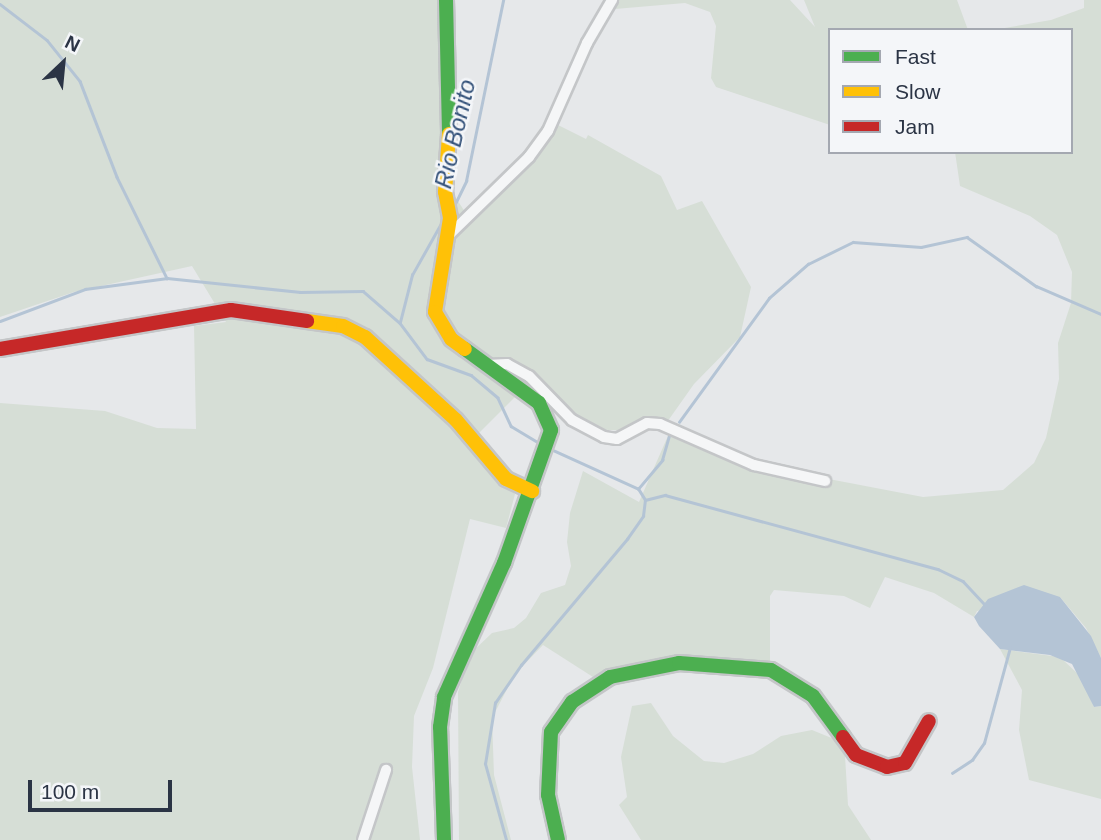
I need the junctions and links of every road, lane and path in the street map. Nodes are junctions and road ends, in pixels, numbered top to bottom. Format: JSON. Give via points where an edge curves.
{"nodes":[{"id":1,"x":446,"y":0,"type":"edge"},
{"id":2,"x":612,"y":0,"type":"edge"},
{"id":3,"x":448,"y":236,"type":"junction"},
{"id":4,"x":0,"y":349,"type":"edge"},
{"id":5,"x":487,"y":365,"type":"junction"},
{"id":6,"x":825,"y":481,"type":"dead end"},
{"id":7,"x":532,"y":491,"type":"junction"},
{"id":8,"x":929,"y":721,"type":"dead end"},
{"id":9,"x":386,"y":769,"type":"dead end"},
{"id":10,"x":363,"y":840,"type":"edge"},
{"id":11,"x":443,"y":840,"type":"edge"},
{"id":12,"x":558,"y":840,"type":"edge"}],
"edges":[{"from":1,"to":3,"type":"street","via":[[451,95]]},
{"from":2,"to":3,"type":"street","via":[[587,43],[548,131],[529,157]]},
{"from":3,"to":5,"type":"street","via":[[435,290],[435,312],[451,339]]},
{"from":4,"to":7,"type":"street","via":[[231,310],[343,326],[365,337],[456,420],[506,479]]},
{"from":5,"to":6,"type":"street","via":[[507,364],[529,376],[572,420],[604,437],[617,439],[647,424],[660,424],[754,466]]},
{"from":5,"to":7,"type":"street","via":[[539,403],[550,421],[546,456]]},
{"from":7,"to":11,"type":"street","via":[[444,697],[440,726]]},
{"from":8,"to":12,"type":"street","via":[[905,762],[887,767],[863,760],[813,696],[771,670],[687,663],[610,677],[572,702],[551,732],[548,795]]},
{"from":9,"to":10,"type":"street"}]}
